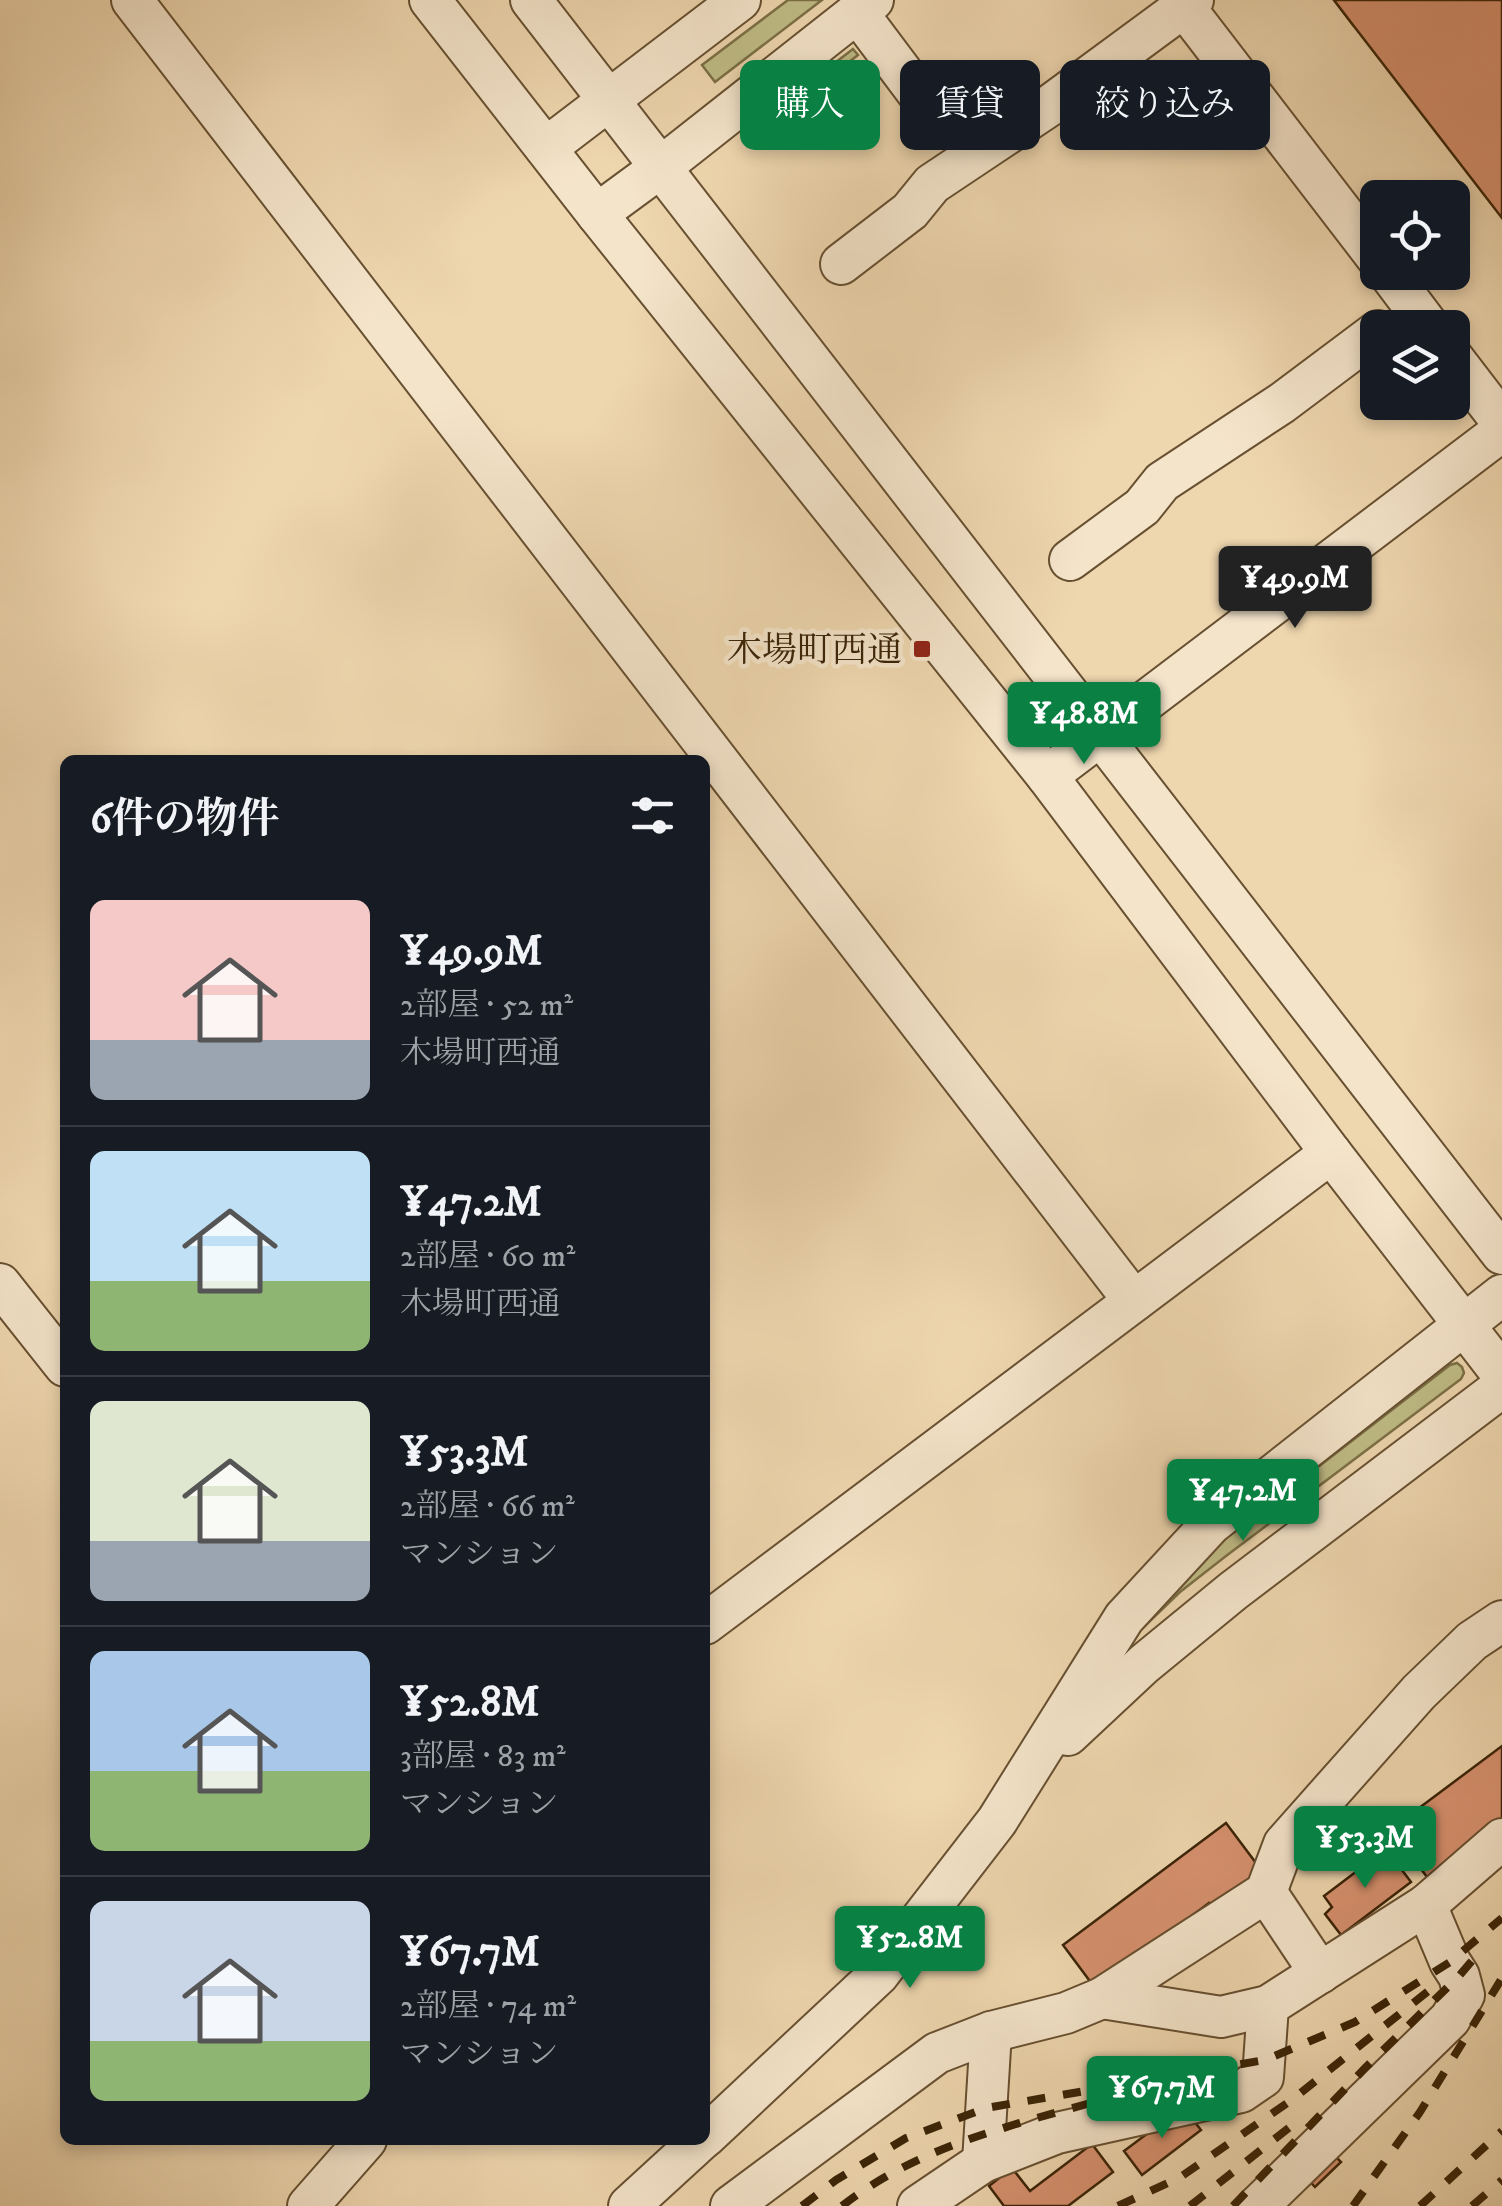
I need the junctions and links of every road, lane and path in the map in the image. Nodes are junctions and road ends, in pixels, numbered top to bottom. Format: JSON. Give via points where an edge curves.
{"nodes":[{"id":1,"x":132,"y":0,"type":"edge"},
{"id":2,"x":430,"y":0,"type":"edge"},
{"id":3,"x":531,"y":0,"type":"edge"},
{"id":4,"x":740,"y":0,"type":"edge"},
{"id":5,"x":1186,"y":2,"type":"edge"},
{"id":6,"x":865,"y":6,"type":"edge"},
{"id":7,"x":900,"y":63,"type":"edge"},
{"id":8,"x":609,"y":101,"type":"junction"},
{"id":9,"x":546,"y":148,"type":"junction"},
{"id":10,"x":661,"y":167,"type":"junction"},
{"id":11,"x":597,"y":214,"type":"junction"},
{"id":12,"x":1360,"y":235,"type":"edge"},
{"id":13,"x":841,"y":264,"type":"dead end"},
{"id":14,"x":1360,"y":350,"type":"edge"},
{"id":15,"x":1470,"y":380,"type":"edge"},
{"id":16,"x":1502,"y":422,"type":"edge"},
{"id":17,"x":1502,"y":431,"type":"edge"},
{"id":18,"x":1070,"y":560,"type":"dead end"},
{"id":19,"x":1100,"y":736,"type":"junction"},
{"id":20,"x":1047,"y":776,"type":"junction"},
{"id":21,"x":1331,"y":1153,"type":"junction"},
{"id":22,"x":1502,"y":1254,"type":"edge"},
{"id":23,"x":0,"y":1284,"type":"edge"},
{"id":24,"x":1502,"y":1295,"type":"edge"},
{"id":25,"x":1134,"y":1301,"type":"junction"},
{"id":26,"x":1463,"y":1325,"type":"junction"},
{"id":27,"x":60,"y":1360,"type":"edge"},
{"id":28,"x":1502,"y":1374,"type":"edge"},
{"id":29,"x":1502,"y":1387,"type":"edge"},
{"id":30,"x":710,"y":1620,"type":"edge"},
{"id":31,"x":1502,"y":1621,"type":"edge"},
{"id":32,"x":1028,"y":1772,"type":"junction"},
{"id":33,"x":1502,"y":1839,"type":"edge"},
{"id":34,"x":1266,"y":1892,"type":"junction"},
{"id":35,"x":1426,"y":1905,"type":"junction"},
{"id":36,"x":1320,"y":1973,"type":"junction"},
{"id":37,"x":1102,"y":1998,"type":"junction"},
{"id":38,"x":1268,"y":2006,"type":"junction"},
{"id":39,"x":991,"y":2032,"type":"junction"},
{"id":40,"x":710,"y":2131,"type":"edge"},
{"id":41,"x":362,"y":2145,"type":"edge"},
{"id":42,"x":695,"y":2145,"type":"edge"},
{"id":43,"x":983,"y":2162,"type":"junction"},
{"id":44,"x":308,"y":2206,"type":"edge"},
{"id":45,"x":629,"y":2206,"type":"edge"},
{"id":46,"x":731,"y":2206,"type":"edge"},
{"id":47,"x":918,"y":2206,"type":"edge"},
{"id":48,"x":1258,"y":2206,"type":"edge"}],
"edges":[{"from":1,"to":25,"type":"street"},
{"from":2,"to":9,"type":"street"},
{"from":3,"to":8,"type":"street"},
{"from":4,"to":8,"type":"street"},
{"from":5,"to":12,"type":"street"},
{"from":5,"to":13,"type":"street","via":[[932,184],[910,211]]},
{"from":6,"to":7,"type":"street"},
{"from":6,"to":10,"type":"street"},
{"from":8,"to":9,"type":"street"},
{"from":8,"to":10,"type":"street"},
{"from":9,"to":11,"type":"street"},
{"from":10,"to":11,"type":"street"},
{"from":10,"to":19,"type":"street"},
{"from":11,"to":20,"type":"street"},
{"from":14,"to":18,"type":"street","via":[[1162,482],[1142,507]]},
{"from":15,"to":16,"type":"street"},
{"from":17,"to":19,"type":"street"},
{"from":19,"to":20,"type":"street"},
{"from":19,"to":22,"type":"street"},
{"from":20,"to":21,"type":"street"},
{"from":21,"to":25,"type":"street"},
{"from":21,"to":26,"type":"street"},
{"from":23,"to":27,"type":"street"},
{"from":24,"to":26,"type":"street"},
{"from":25,"to":30,"type":"street"},
{"from":26,"to":28,"type":"street"},
{"from":26,"to":32,"type":"street","via":[[1212,1524],[1124,1618]]},
{"from":29,"to":32,"type":"street","via":[[1233,1591]]},
{"from":31,"to":34,"type":"street","via":[[1472,1640],[1419,1692],[1284,1844]]},
{"from":32,"to":40,"type":"street","via":[[878,1975]]},
{"from":33,"to":35,"type":"street"},
{"from":34,"to":36,"type":"street"},
{"from":34,"to":37,"type":"street"},
{"from":35,"to":36,"type":"street"},
{"from":35,"to":48,"type":"street","via":[[1464,1995],[1450,2019]]},
{"from":36,"to":38,"type":"street"},
{"from":37,"to":38,"type":"street","via":[[1222,2017]]},
{"from":37,"to":39,"type":"street"},
{"from":38,"to":43,"type":"street","via":[[1263,2077],[1241,2092],[1056,2132]]},
{"from":39,"to":43,"type":"street"},
{"from":39,"to":46,"type":"street","via":[[937,2053]]},
{"from":41,"to":44,"type":"street"},
{"from":42,"to":45,"type":"street"},
{"from":43,"to":47,"type":"street"}]}
